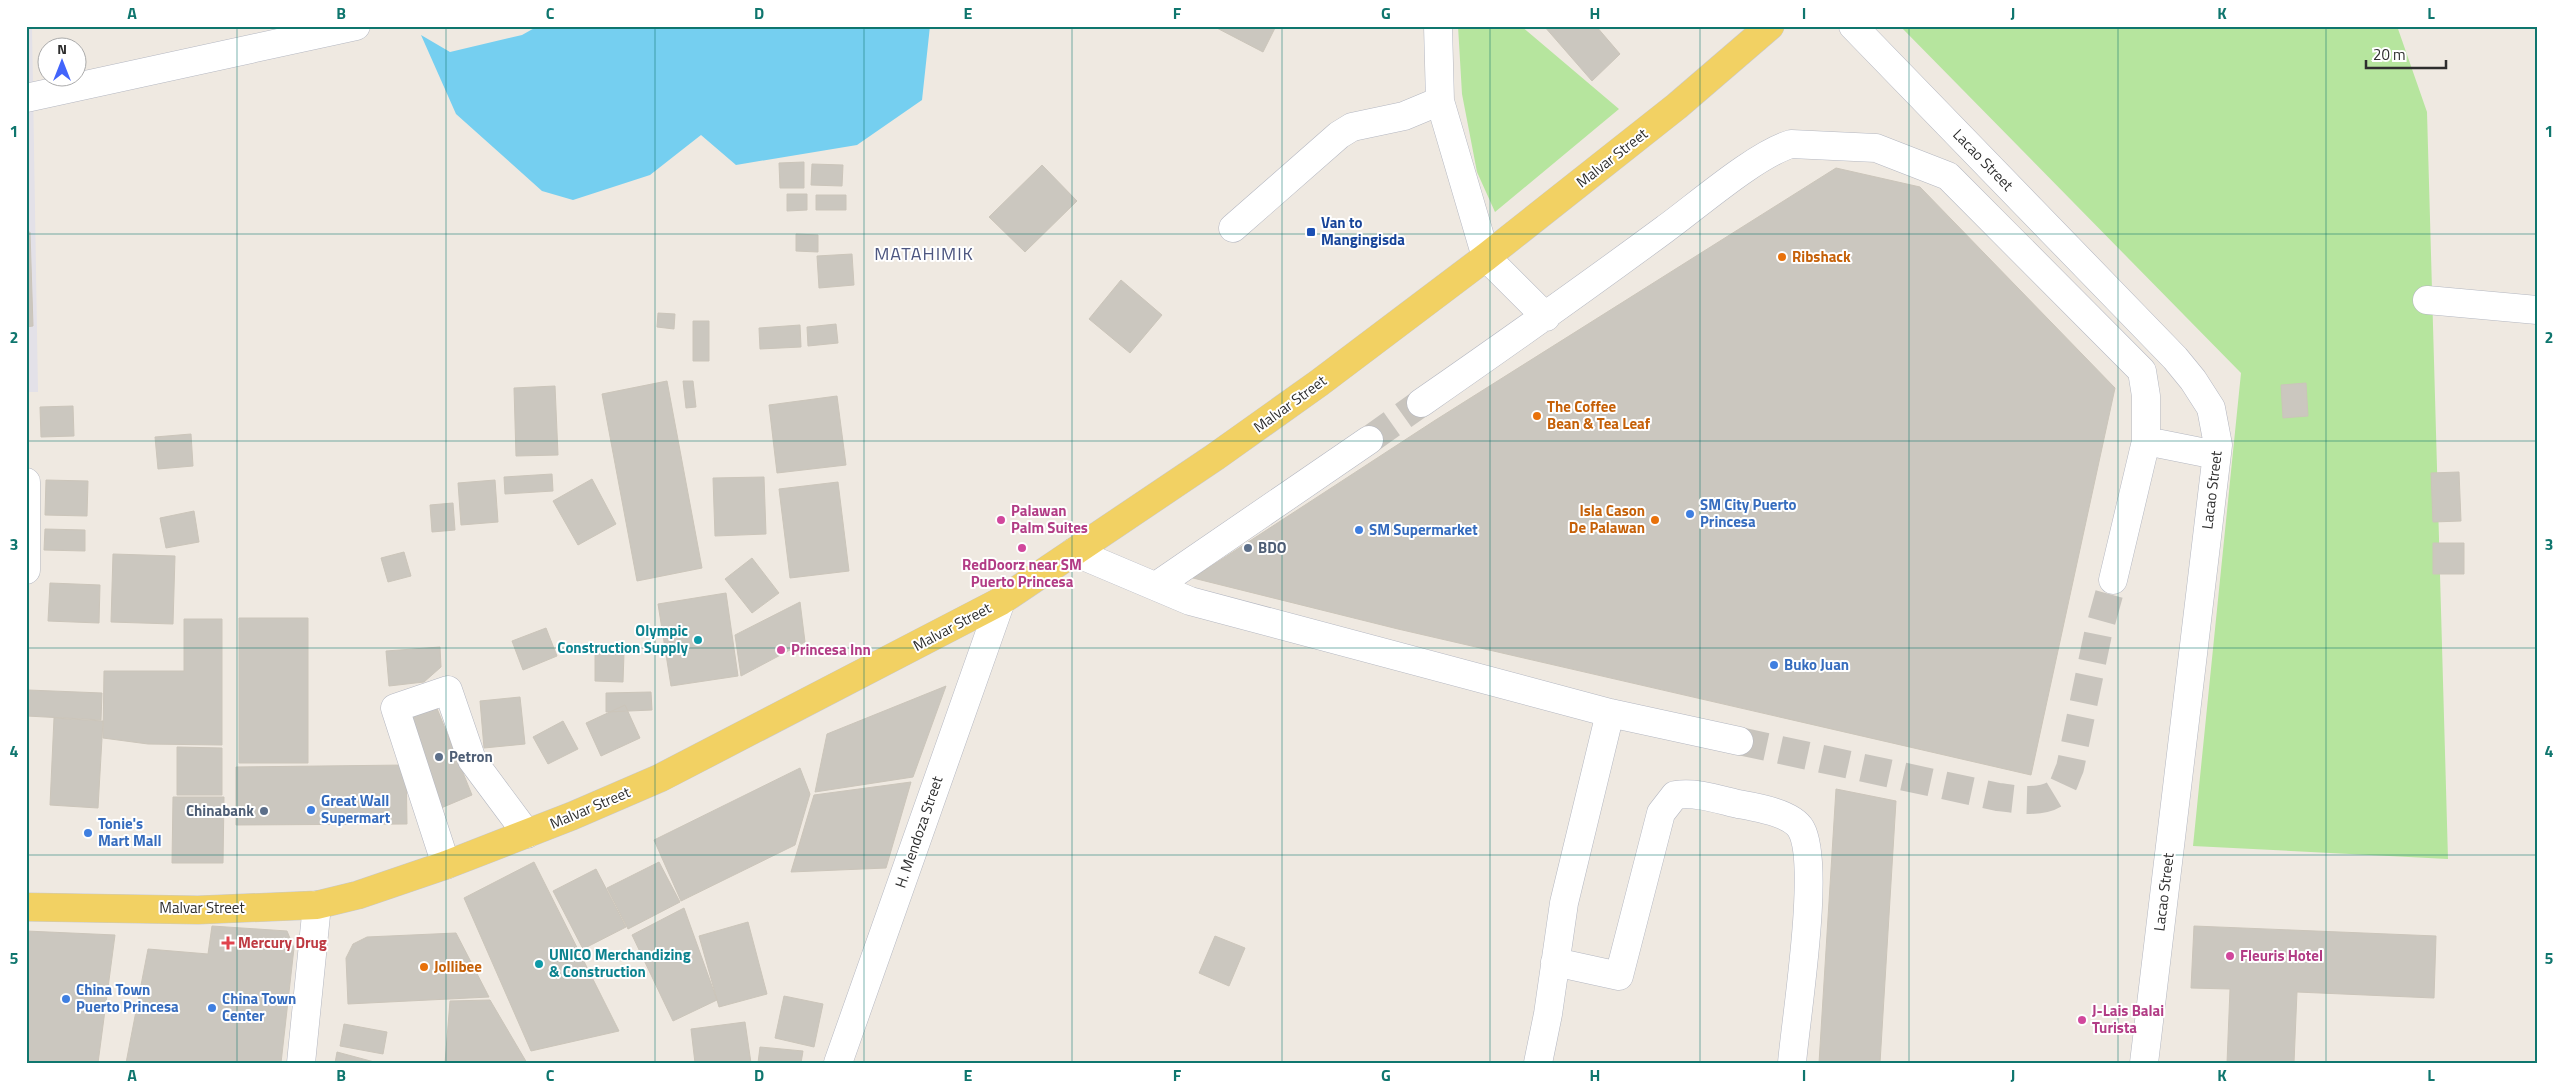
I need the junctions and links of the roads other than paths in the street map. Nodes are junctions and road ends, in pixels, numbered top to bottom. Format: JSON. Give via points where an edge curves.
{"nodes":[{"id":1,"x":356,"y":26,"type":"edge"},
{"id":2,"x":1438,"y":26,"type":"edge"},
{"id":3,"x":1770,"y":26,"type":"edge"},
{"id":4,"x":1852,"y":26,"type":"edge"},
{"id":5,"x":26,"y":98,"type":"edge"},
{"id":6,"x":1440,"y":101,"type":"junction"},
{"id":7,"x":1234,"y":228,"type":"dead end"},
{"id":8,"x":1486,"y":257,"type":"junction"},
{"id":9,"x":2427,"y":300,"type":"dead end"},
{"id":10,"x":2537,"y":310,"type":"edge"},
{"id":11,"x":1546,"y":317,"type":"junction"},
{"id":12,"x":1421,"y":404,"type":"tunnel mouth"},
{"id":13,"x":1369,"y":440,"type":"tunnel mouth"},
{"id":14,"x":2146,"y":441,"type":"junction"},
{"id":15,"x":2216,"y":456,"type":"junction"},
{"id":16,"x":26,"y":482,"type":"edge"},
{"id":17,"x":1074,"y":552,"type":"junction"},
{"id":18,"x":26,"y":570,"type":"edge"},
{"id":19,"x":2113,"y":580,"type":"tunnel mouth"},
{"id":20,"x":1156,"y":586,"type":"junction"},
{"id":21,"x":1001,"y":601,"type":"junction"},
{"id":22,"x":1610,"y":713,"type":"junction"},
{"id":23,"x":1738,"y":741,"type":"tunnel mouth"},
{"id":24,"x":527,"y":834,"type":"junction"},
{"id":25,"x":446,"y":865,"type":"junction"},
{"id":26,"x":317,"y":905,"type":"junction"},
{"id":27,"x":26,"y":907,"type":"edge"},
{"id":28,"x":1555,"y":962,"type":"junction"},
{"id":29,"x":301,"y":1063,"type":"edge"},
{"id":30,"x":838,"y":1063,"type":"edge"},
{"id":31,"x":1538,"y":1063,"type":"edge"},
{"id":32,"x":1792,"y":1063,"type":"edge"},
{"id":33,"x":2144,"y":1063,"type":"edge"}],
"edges":[{"from":1,"to":5,"type":"street"},
{"from":2,"to":6,"type":"street"},
{"from":3,"to":8,"type":"main road","name":"Malvar Street","via":[[1677,106]]},
{"from":4,"to":15,"type":"street","name":"Lacao Street","via":[[2175,358],[2211,408],[2218,445]]},
{"from":6,"to":7,"type":"street","via":[[1404,116],[1339,134]]},
{"from":6,"to":8,"type":"street"},
{"from":8,"to":11,"type":"street"},
{"from":8,"to":17,"type":"main road","name":"Malvar Street","via":[[1311,389]]},
{"from":9,"to":10,"type":"street"},
{"from":11,"to":12,"type":"street"},
{"from":11,"to":14,"type":"street","via":[[1780,148],[1791,144],[1876,148],[1948,176],[2142,371],[2146,396]]},
{"from":13,"to":20,"type":"street"},
{"from":14,"to":15,"type":"street"},
{"from":14,"to":19,"type":"street"},
{"from":15,"to":33,"type":"street","name":"Lacao Street"},
{"from":16,"to":18,"type":"street"},
{"from":17,"to":20,"type":"street"},
{"from":17,"to":21,"type":"main road","name":"Malvar Street"},
{"from":20,"to":22,"type":"street","via":[[1190,601]]},
{"from":21,"to":24,"type":"main road","name":"Malvar Street","via":[[660,778]]},
{"from":21,"to":30,"type":"street","name":"H. Mendoza Street"},
{"from":22,"to":23,"type":"street"},
{"from":22,"to":28,"type":"street","via":[[1564,903]]},
{"from":24,"to":25,"type":"main road","name":"Malvar Street"},
{"from":24,"to":25,"type":"street","via":[[472,760],[448,690],[395,708]]},
{"from":25,"to":26,"type":"main road","name":"Malvar Street"},
{"from":26,"to":27,"type":"main road","name":"Malvar Street","via":[[198,910]]},
{"from":26,"to":29,"type":"street"},
{"from":28,"to":31,"type":"street"},
{"from":28,"to":32,"type":"street","via":[[1619,976],[1661,813],[1675,795],[1690,793],[1763,809],[1794,820],[1807,847],[1808,909]]}]}
